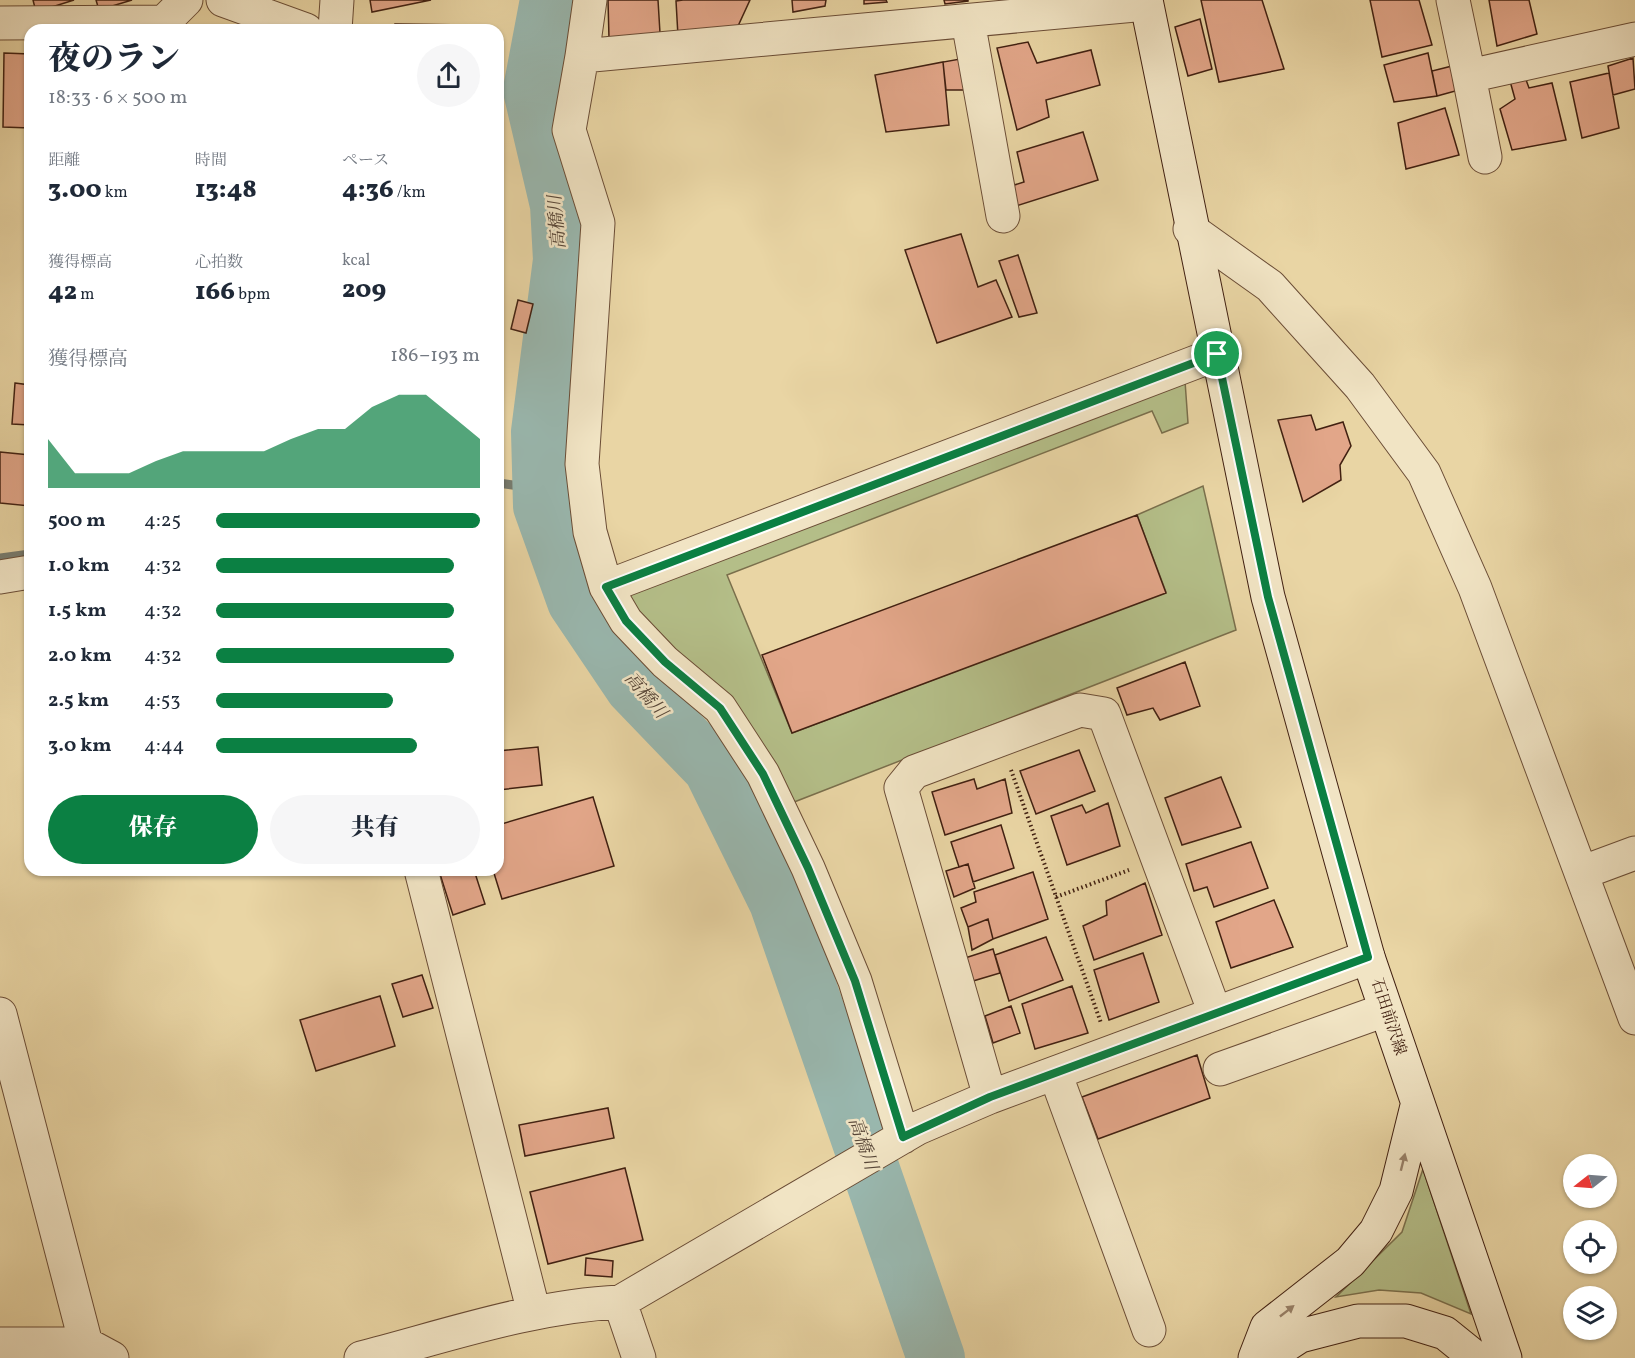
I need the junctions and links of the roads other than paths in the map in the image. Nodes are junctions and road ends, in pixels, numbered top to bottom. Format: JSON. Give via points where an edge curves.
{"nodes":[{"id":1,"x":186,"y":0,"type":"edge"},
{"id":2,"x":223,"y":0,"type":"edge"},
{"id":3,"x":337,"y":0,"type":"edge"},
{"id":4,"x":590,"y":0,"type":"edge"},
{"id":5,"x":1453,"y":0,"type":"edge"},
{"id":6,"x":1146,"y":2,"type":"edge"},
{"id":7,"x":979,"y":13,"type":"edge"},
{"id":8,"x":0,"y":23,"type":"edge"},
{"id":9,"x":289,"y":24,"type":"edge"},
{"id":10,"x":335,"y":24,"type":"edge"},
{"id":11,"x":1635,"y":39,"type":"edge"},
{"id":12,"x":582,"y":56,"type":"junction"},
{"id":13,"x":1469,"y":76,"type":"junction"},
{"id":14,"x":1485,"y":157,"type":"dead end"},
{"id":15,"x":1003,"y":216,"type":"dead end"},
{"id":16,"x":1190,"y":229,"type":"junction"},
{"id":17,"x":1217,"y":354,"type":"junction"},
{"id":18,"x":24,"y":573,"type":"edge"},
{"id":19,"x":0,"y":577,"type":"edge"},
{"id":20,"x":606,"y":587,"type":"junction"},
{"id":21,"x":1635,"y":853,"type":"edge"},
{"id":22,"x":1581,"y":873,"type":"junction"},
{"id":23,"x":423,"y":876,"type":"edge"},
{"id":24,"x":1368,"y":957,"type":"junction"},
{"id":25,"x":1385,"y":1010,"type":"junction"},
{"id":26,"x":1215,"y":1013,"type":"junction"},
{"id":27,"x":0,"y":1014,"type":"edge"},
{"id":28,"x":1635,"y":1018,"type":"edge"},
{"id":29,"x":1220,"y":1069,"type":"dead end"},
{"id":30,"x":1055,"y":1073,"type":"junction"},
{"id":31,"x":990,"y":1097,"type":"junction"},
{"id":32,"x":1418,"y":1106,"type":"junction"},
{"id":33,"x":903,"y":1137,"type":"junction"},
{"id":34,"x":620,"y":1302,"type":"junction"},
{"id":35,"x":534,"y":1313,"type":"junction"},
{"id":36,"x":1149,"y":1330,"type":"dead end"},
{"id":37,"x":0,"y":1344,"type":"edge"},
{"id":38,"x":99,"y":1351,"type":"edge"},
{"id":39,"x":361,"y":1358,"type":"edge"},
{"id":40,"x":639,"y":1358,"type":"edge"},
{"id":41,"x":1256,"y":1358,"type":"edge"},
{"id":42,"x":1266,"y":1358,"type":"edge"},
{"id":43,"x":1476,"y":1358,"type":"edge"},
{"id":44,"x":1505,"y":1358,"type":"edge"}],
"edges":[{"from":1,"to":8,"type":"street","via":[[164,22]]},
{"from":2,"to":9,"type":"street"},
{"from":3,"to":10,"type":"street"},
{"from":4,"to":12,"type":"street"},
{"from":5,"to":13,"type":"street"},
{"from":6,"to":7,"type":"street"},
{"from":6,"to":16,"type":"street","name":"石田前沢線"},
{"from":7,"to":12,"type":"street"},
{"from":7,"to":15,"type":"street"},
{"from":11,"to":13,"type":"street"},
{"from":12,"to":20,"type":"street","via":[[569,130],[598,222],[582,464],[590,532]]},
{"from":13,"to":14,"type":"street"},
{"from":16,"to":17,"type":"street","name":"石田前沢線"},
{"from":16,"to":22,"type":"street","via":[[1270,286],[1359,386],[1424,473],[1474,588]]},
{"from":17,"to":20,"type":"street"},
{"from":17,"to":24,"type":"street","name":"石田前沢線","via":[[1268,597]]},
{"from":18,"to":19,"type":"street"},
{"from":20,"to":33,"type":"street","via":[[634,629],[665,662],[720,708],[763,774],[855,981]]},
{"from":21,"to":22,"type":"street"},
{"from":22,"to":28,"type":"street"},
{"from":23,"to":35,"type":"street"},
{"from":24,"to":25,"type":"street","name":"石田前沢線"},
{"from":24,"to":26,"type":"street"},
{"from":25,"to":29,"type":"street"},
{"from":25,"to":32,"type":"street","name":"石田前沢線"},
{"from":26,"to":30,"type":"street"},
{"from":26,"to":31,"type":"street","via":[[1104,714],[1080,710],[914,772],[901,788]]},
{"from":27,"to":38,"type":"street"},
{"from":30,"to":31,"type":"street"},
{"from":30,"to":36,"type":"street"},
{"from":31,"to":33,"type":"street"},
{"from":41,"to":32,"type":"street","one_way":true,"via":[[1267,1327],[1350,1262],[1376,1231],[1396,1191]]},
{"from":32,"to":44,"type":"street","name":"石田前沢線"},
{"from":33,"to":34,"type":"street"},
{"from":34,"to":35,"type":"street"},
{"from":34,"to":40,"type":"street"},
{"from":35,"to":39,"type":"street"},
{"from":37,"to":38,"type":"street"},
{"from":42,"to":43,"type":"street","via":[[1300,1336],[1358,1321],[1406,1321],[1445,1333]]}]}
